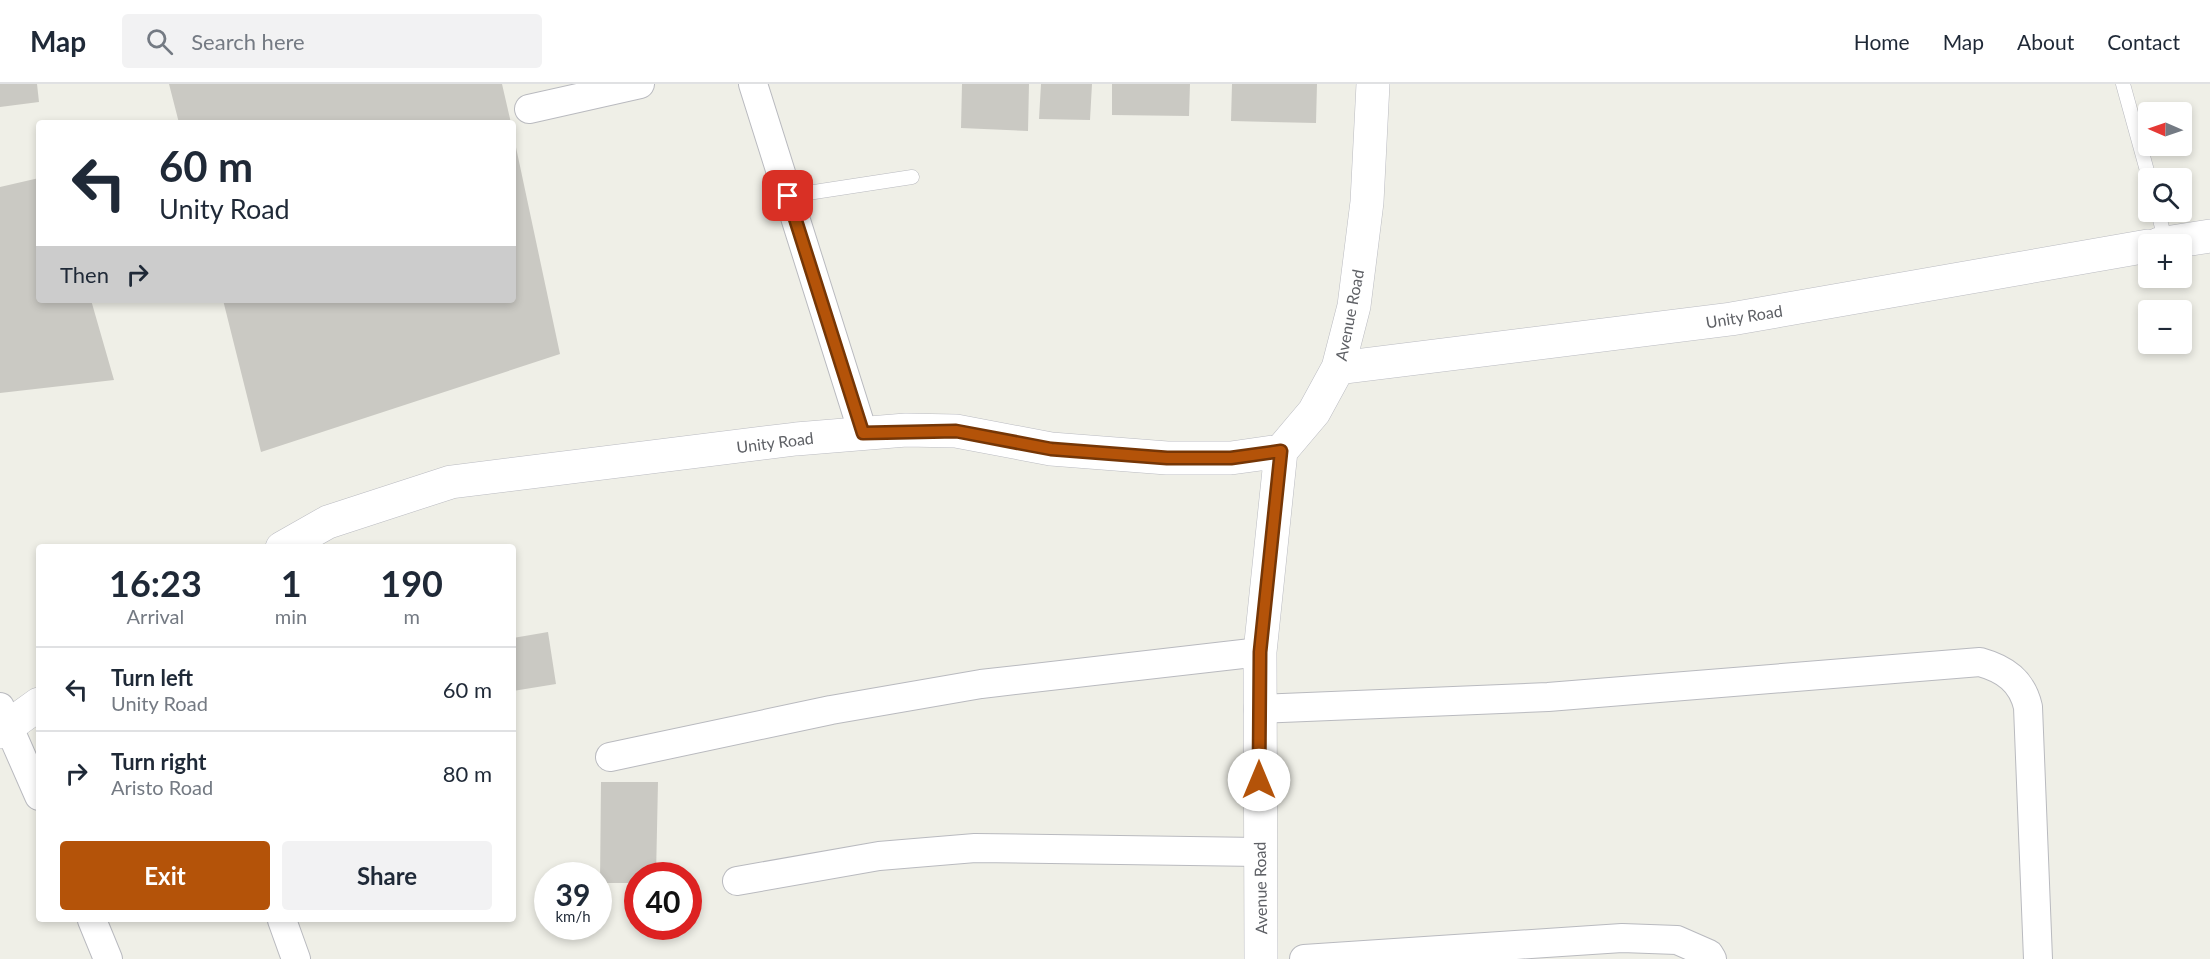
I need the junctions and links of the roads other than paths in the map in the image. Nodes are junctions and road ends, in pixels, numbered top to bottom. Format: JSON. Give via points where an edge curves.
{"nodes":[{"id":1,"x":640,"y":84,"type":"edge"},
{"id":2,"x":753,"y":84,"type":"edge"},
{"id":3,"x":1373,"y":84,"type":"edge"},
{"id":4,"x":2123,"y":84,"type":"edge"},
{"id":5,"x":529,"y":109,"type":"dead end"},
{"id":6,"x":2146,"y":168,"type":"edge"},
{"id":7,"x":912,"y":177,"type":"dead end"},
{"id":8,"x":788,"y":196,"type":"junction"},
{"id":9,"x":2210,"y":236,"type":"edge"},
{"id":10,"x":2192,"y":239,"type":"edge"},
{"id":11,"x":2138,"y":248,"type":"edge"},
{"id":12,"x":1338,"y":368,"type":"junction"},
{"id":13,"x":863,"y":433,"type":"junction"},
{"id":14,"x":1281,"y":451,"type":"junction"},
{"id":15,"x":289,"y":544,"type":"edge"},
{"id":16,"x":1260,"y":652,"type":"junction"},
{"id":17,"x":36,"y":706,"type":"edge"},
{"id":18,"x":1258,"y":709,"type":"junction"},
{"id":19,"x":3,"y":722,"type":"edge"},
{"id":20,"x":610,"y":757,"type":"dead end"},
{"id":21,"x":36,"y":790,"type":"edge"},
{"id":22,"x":1259,"y":852,"type":"junction"},
{"id":23,"x":737,"y":881,"type":"dead end"},
{"id":24,"x":93,"y":922,"type":"edge"},
{"id":25,"x":283,"y":922,"type":"edge"},
{"id":26,"x":108,"y":959,"type":"edge"},
{"id":27,"x":296,"y":959,"type":"edge"},
{"id":28,"x":1261,"y":959,"type":"edge"},
{"id":29,"x":1304,"y":959,"type":"edge"},
{"id":30,"x":1712,"y":959,"type":"edge"},
{"id":31,"x":2038,"y":959,"type":"edge"}],
"edges":[{"from":1,"to":5,"type":"street"},
{"from":2,"to":8,"type":"street"},
{"from":3,"to":12,"type":"street","name":"Avenue Road","via":[[1367,202],[1354,306]]},
{"from":4,"to":6,"type":"lane"},
{"from":7,"to":8,"type":"lane"},
{"from":8,"to":13,"type":"street"},
{"from":9,"to":10,"type":"street","name":"Unity Road"},
{"from":11,"to":12,"type":"street","name":"Unity Road","via":[[1731,319]]},
{"from":12,"to":14,"type":"street","name":"Avenue Road","via":[[1314,412]]},
{"from":13,"to":14,"type":"street","name":"Unity Road","via":[[956,431],[1051,449],[1167,458],[1231,458]]},
{"from":13,"to":15,"type":"street","name":"Unity Road","via":[[451,482],[328,522]]},
{"from":14,"to":16,"type":"street","name":"Avenue Road"},
{"from":16,"to":18,"type":"street","name":"Avenue Road"},
{"from":16,"to":20,"type":"street","via":[[981,684],[831,710]]},
{"from":17,"to":19,"type":"street"},
{"from":18,"to":22,"type":"street","name":"Avenue Road"},
{"from":18,"to":31,"type":"street","via":[[1548,697],[1980,662],[2003,669],[2024,691],[2028,707]]},
{"from":19,"to":21,"type":"street"},
{"from":22,"to":23,"type":"street","via":[[975,848],[879,856]]},
{"from":22,"to":28,"type":"street","name":"Avenue Road"},
{"from":24,"to":26,"type":"street"},
{"from":25,"to":27,"type":"street"},
{"from":29,"to":30,"type":"street","via":[[1622,938],[1677,940]]}]}
